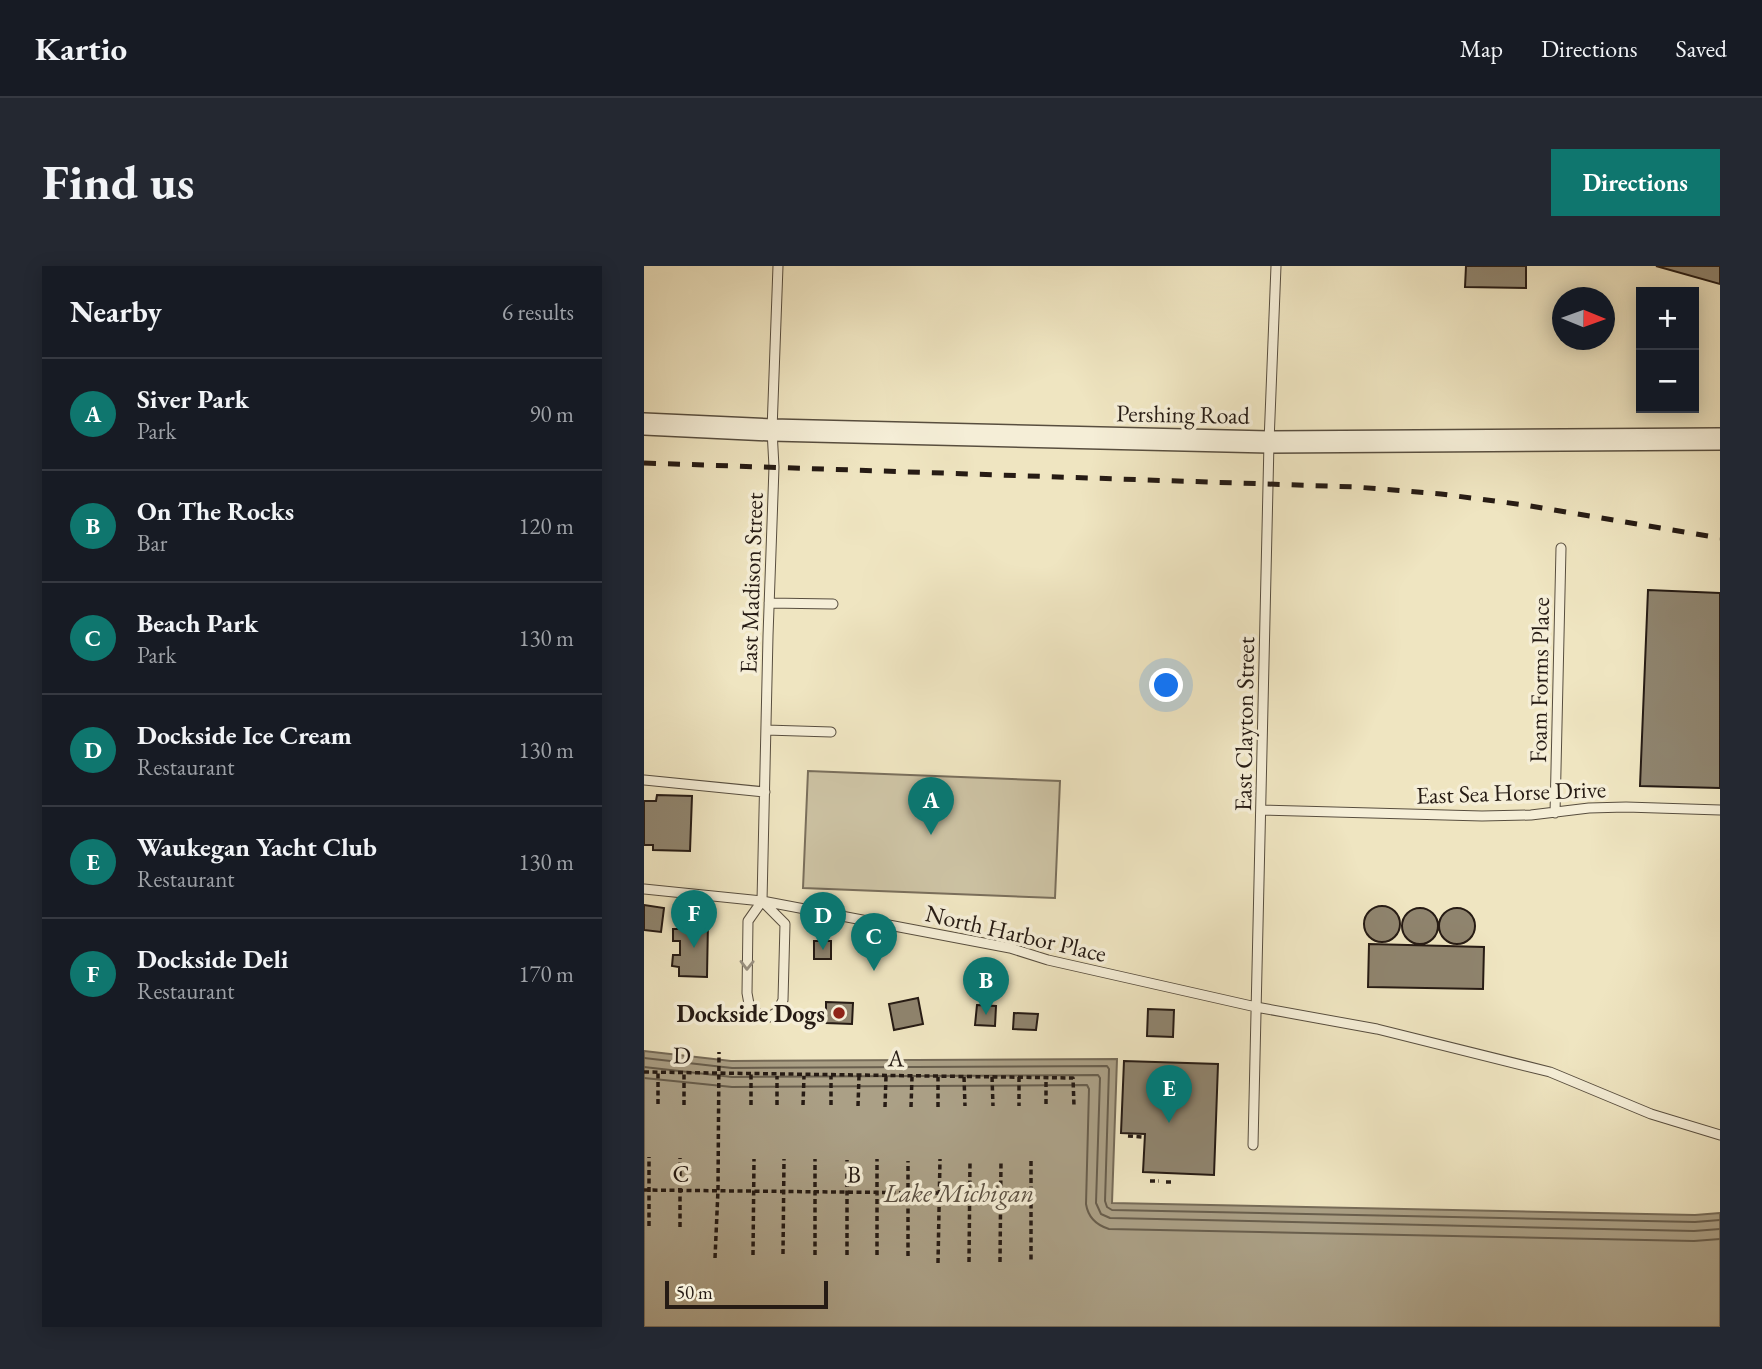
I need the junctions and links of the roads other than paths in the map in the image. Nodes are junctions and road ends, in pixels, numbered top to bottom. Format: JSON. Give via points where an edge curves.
{"nodes":[{"id":1,"x":778,"y":266,"type":"edge"},
{"id":2,"x":1276,"y":266,"type":"edge"},
{"id":3,"x":644,"y":424,"type":"edge"},
{"id":4,"x":772,"y":430,"type":"junction"},
{"id":5,"x":1720,"y":439,"type":"edge"},
{"id":6,"x":1269,"y":442,"type":"junction"},
{"id":7,"x":1561,"y":548,"type":"dead end"},
{"id":8,"x":769,"y":603,"type":"junction"},
{"id":9,"x":833,"y":604,"type":"dead end"},
{"id":10,"x":766,"y":730,"type":"junction"},
{"id":11,"x":831,"y":732,"type":"dead end"},
{"id":12,"x":644,"y":779,"type":"edge"},
{"id":13,"x":765,"y":792,"type":"junction"},
{"id":14,"x":1261,"y":810,"type":"junction"},
{"id":15,"x":1720,"y":810,"type":"edge"},
{"id":16,"x":1555,"y":813,"type":"junction"},
{"id":17,"x":644,"y":888,"type":"edge"},
{"id":18,"x":762,"y":901,"type":"junction"},
{"id":19,"x":1256,"y":1007,"type":"junction"},
{"id":20,"x":1720,"y":1135,"type":"edge"},
{"id":21,"x":1253,"y":1144,"type":"dead end"}],
"edges":[{"from":1,"to":4,"type":"lane","name":"East Madison Street"},
{"from":2,"to":6,"type":"lane","name":"East Clayton Street"},
{"from":3,"to":4,"type":"street","name":"Pershing Road"},
{"from":4,"to":6,"type":"street","name":"Pershing Road"},
{"from":4,"to":8,"type":"lane","name":"East Madison Street"},
{"from":5,"to":6,"type":"street","name":"Pershing Road"},
{"from":6,"to":14,"type":"lane","name":"East Clayton Street"},
{"from":7,"to":16,"type":"lane","name":"Foam Forms Place"},
{"from":8,"to":9,"type":"lane"},
{"from":8,"to":10,"type":"lane","name":"East Madison Street"},
{"from":10,"to":11,"type":"lane"},
{"from":10,"to":13,"type":"lane","name":"East Madison Street"},
{"from":12,"to":13,"type":"lane"},
{"from":13,"to":18,"type":"lane","name":"East Madison Street"},
{"from":14,"to":16,"type":"lane","name":"East Sea Horse Drive","via":[[1482,816]]},
{"from":14,"to":19,"type":"lane","name":"East Clayton Street"},
{"from":15,"to":16,"type":"lane","name":"East Sea Horse Drive","via":[[1626,807]]},
{"from":17,"to":18,"type":"lane","name":"North Harbor Place"},
{"from":18,"to":18,"type":"lane","name":"East Madison Street","one_way":true,"via":[[748,921],[747,993],[755,1012],[769,1017],[783,1000],[785,924]]},
{"from":18,"to":19,"type":"lane","name":"North Harbor Place","via":[[1010,948]]},
{"from":19,"to":20,"type":"lane","name":"North Harbor Place","via":[[1377,1029],[1550,1072],[1651,1114]]},
{"from":19,"to":21,"type":"lane","name":"East Clayton Street"}]}
